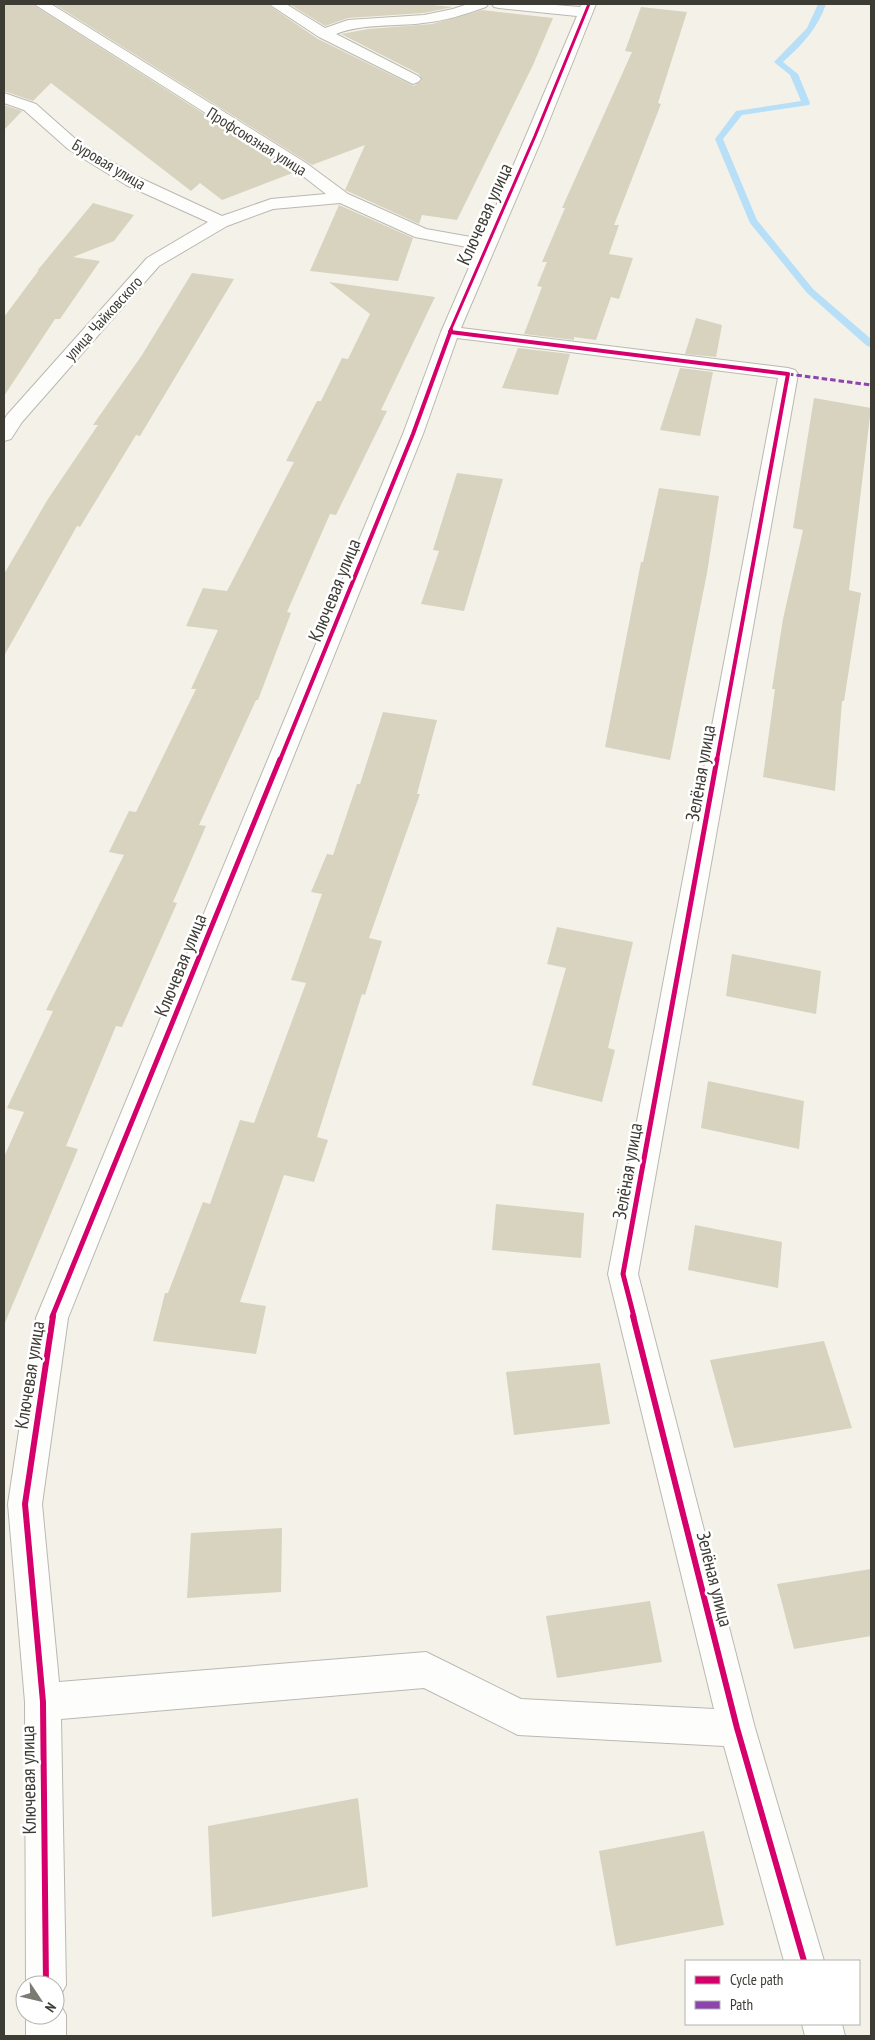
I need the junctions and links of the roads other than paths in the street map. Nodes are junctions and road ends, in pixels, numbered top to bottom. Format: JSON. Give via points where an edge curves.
{"nodes":[{"id":1,"x":41,"y":4,"type":"edge"},
{"id":2,"x":276,"y":4,"type":"edge"},
{"id":3,"x":481,"y":4,"type":"edge"},
{"id":4,"x":499,"y":4,"type":"edge"},
{"id":5,"x":587,"y":8,"type":"edge"},
{"id":6,"x":324,"y":34,"type":"junction"},
{"id":7,"x":413,"y":79,"type":"dead end"},
{"id":8,"x":4,"y":98,"type":"edge"},
{"id":9,"x":342,"y":198,"type":"junction"},
{"id":10,"x":221,"y":222,"type":"junction"},
{"id":11,"x":486,"y":245,"type":"junction"},
{"id":12,"x":450,"y":332,"type":"junction"},
{"id":13,"x":4,"y":436,"type":"edge"},
{"id":14,"x":43,"y":1702,"type":"junction"},
{"id":15,"x":737,"y":1728,"type":"junction"},
{"id":16,"x":804,"y":1960,"type":"edge"},
{"id":17,"x":46,"y":1975,"type":"edge"}],
"edges":[{"from":1,"to":9,"type":"street","name":"Профсоюзная улица","via":[[300,166]]},
{"from":2,"to":6,"type":"street"},
{"from":3,"to":6,"type":"street","via":[[424,19],[348,24]]},
{"from":4,"to":5,"type":"street"},
{"from":5,"to":11,"type":"street","name":"Ключевая улица"},
{"from":6,"to":7,"type":"street"},
{"from":8,"to":10,"type":"street","name":"Буровая улица","via":[[30,106],[74,146],[132,181]]},
{"from":9,"to":10,"type":"street","name":"улица Чайковского","via":[[271,204]]},
{"from":9,"to":11,"type":"street","name":"Профсоюзная улица","via":[[421,233]]},
{"from":10,"to":13,"type":"street","name":"улица Чайковского","via":[[153,262],[14,419]]},
{"from":11,"to":12,"type":"street","name":"Ключевая улица"},
{"from":12,"to":14,"type":"street","name":"Ключевая улица","via":[[414,434],[52,1318],[25,1504]]},
{"from":12,"to":15,"type":"street","name":"Зелёная улица","via":[[788,374],[623,1274]]},
{"from":14,"to":15,"type":"street","via":[[426,1670],[518,1717]]},
{"from":14,"to":17,"type":"street","name":"Ключевая улица"},
{"from":15,"to":16,"type":"street","name":"Зелёная улица"}]}
